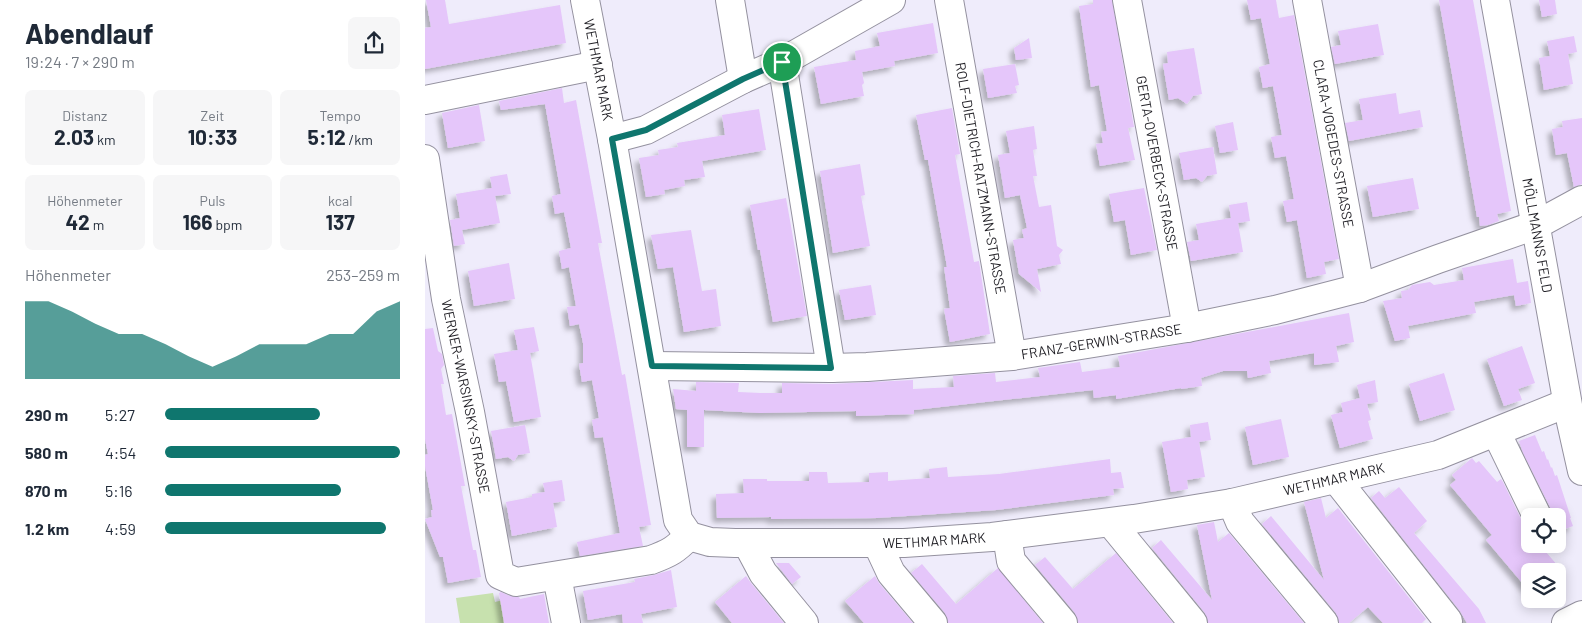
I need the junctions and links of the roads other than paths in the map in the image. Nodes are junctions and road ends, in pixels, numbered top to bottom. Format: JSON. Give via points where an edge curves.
{"nodes":[{"id":1,"x":585,"y":0,"type":"edge"},
{"id":2,"x":730,"y":0,"type":"edge"},
{"id":3,"x":891,"y":0,"type":"edge"},
{"id":4,"x":949,"y":0,"type":"edge"},
{"id":5,"x":1127,"y":0,"type":"edge"},
{"id":6,"x":1307,"y":0,"type":"edge"},
{"id":7,"x":1495,"y":0,"type":"edge"},
{"id":8,"x":782,"y":62,"type":"junction"},
{"id":9,"x":598,"y":66,"type":"junction"},
{"id":10,"x":743,"y":79,"type":"junction"},
{"id":11,"x":425,"y":100,"type":"edge"},
{"id":12,"x":612,"y":139,"type":"junction"},
{"id":13,"x":425,"y":159,"type":"edge"},
{"id":14,"x":1582,"y":200,"type":"edge"},
{"id":15,"x":1536,"y":225,"type":"junction"},
{"id":16,"x":1360,"y":288,"type":"junction"},
{"id":17,"x":436,"y":301,"type":"edge"},
{"id":18,"x":1187,"y":328,"type":"junction"},
{"id":19,"x":1012,"y":356,"type":"junction"},
{"id":20,"x":652,"y":366,"type":"junction"},
{"id":21,"x":831,"y":368,"type":"junction"},
{"id":22,"x":1567,"y":403,"type":"junction"},
{"id":23,"x":1496,"y":432,"type":"junction"},
{"id":24,"x":1582,"y":471,"type":"edge"},
{"id":25,"x":1335,"y":479,"type":"junction"},
{"id":26,"x":1232,"y":503,"type":"junction"},
{"id":27,"x":1533,"y":508,"type":"edge"},
{"id":28,"x":1111,"y":522,"type":"junction"},
{"id":29,"x":1007,"y":535,"type":"junction"},
{"id":30,"x":689,"y":536,"type":"junction"},
{"id":31,"x":747,"y":543,"type":"junction"},
{"id":32,"x":877,"y":543,"type":"junction"},
{"id":33,"x":557,"y":576,"type":"junction"},
{"id":34,"x":1582,"y":614,"type":"edge"},
{"id":35,"x":1448,"y":621,"type":"dead end"},
{"id":36,"x":566,"y":623,"type":"edge"},
{"id":37,"x":804,"y":623,"type":"edge"},
{"id":38,"x":933,"y":623,"type":"edge"},
{"id":39,"x":1063,"y":623,"type":"edge"},
{"id":40,"x":1193,"y":623,"type":"edge"},
{"id":41,"x":1323,"y":623,"type":"edge"},
{"id":42,"x":1566,"y":623,"type":"edge"}],
"edges":[{"from":1,"to":9,"type":"street","name":"WETHMAR MARK"},
{"from":2,"to":10,"type":"street"},
{"from":3,"to":8,"type":"street","name":"WETHMAR MARK"},
{"from":4,"to":19,"type":"street","name":"ROLF-DIETRICH-RATZMANN-STRASSE"},
{"from":5,"to":18,"type":"street","name":"GERTA-OVERBECK-STRASSE"},
{"from":6,"to":16,"type":"street","name":"CLARA-VOGEDES-STRASSE"},
{"from":7,"to":15,"type":"street","name":"MÖLLMANNS FELD"},
{"from":8,"to":10,"type":"street","name":"WETHMAR MARK"},
{"from":8,"to":21,"type":"street"},
{"from":9,"to":11,"type":"street"},
{"from":9,"to":12,"type":"street","name":"WETHMAR MARK"},
{"from":10,"to":12,"type":"street","name":"WETHMAR MARK","via":[[646,130]]},
{"from":12,"to":20,"type":"street","name":"WETHMAR MARK"},
{"from":13,"to":17,"type":"street","name":"WERNER-WARSINSKY-STRASSE"},
{"from":14,"to":15,"type":"street","name":"FRANZ-GERWIN-STRASSE"},
{"from":15,"to":16,"type":"street","name":"FRANZ-GERWIN-STRASSE"},
{"from":15,"to":22,"type":"street","name":"MÖLLMANNS FELD"},
{"from":16,"to":18,"type":"street","name":"FRANZ-GERWIN-STRASSE"},
{"from":17,"to":33,"type":"street","name":"WERNER-WARSINSKY-STRASSE","via":[[470,412],[500,575],[516,582]]},
{"from":18,"to":19,"type":"street","name":"FRANZ-GERWIN-STRASSE"},
{"from":19,"to":21,"type":"street","name":"FRANZ-GERWIN-STRASSE"},
{"from":20,"to":21,"type":"street","name":"FRANZ-GERWIN-STRASSE"},
{"from":20,"to":30,"type":"street","name":"WETHMAR MARK","via":[[678,520]]},
{"from":22,"to":23,"type":"street","name":"WETHMAR MARK"},
{"from":22,"to":24,"type":"street","name":"MÖLLMANNS FELD"},
{"from":23,"to":25,"type":"street","name":"WETHMAR MARK","via":[[1438,455]]},
{"from":23,"to":27,"type":"street"},
{"from":25,"to":26,"type":"street","name":"WETHMAR MARK"},
{"from":25,"to":35,"type":"street"},
{"from":26,"to":28,"type":"street","name":"WETHMAR MARK"},
{"from":26,"to":41,"type":"street","via":[[1240,522]]},
{"from":28,"to":29,"type":"street","name":"WETHMAR MARK"},
{"from":28,"to":40,"type":"street"},
{"from":29,"to":32,"type":"street","name":"WETHMAR MARK"},
{"from":29,"to":39,"type":"street","via":[[1011,561]]},
{"from":30,"to":31,"type":"street","name":"WETHMAR MARK","via":[[709,542]]},
{"from":30,"to":33,"type":"street","name":"WERNER-WARSINSKY-STRASSE","via":[[677,548],[651,560]]},
{"from":31,"to":32,"type":"street","name":"WETHMAR MARK"},
{"from":31,"to":37,"type":"street","via":[[763,573]]},
{"from":32,"to":38,"type":"street","via":[[891,573]]},
{"from":33,"to":36,"type":"street"},
{"from":34,"to":42,"type":"street"}]}
